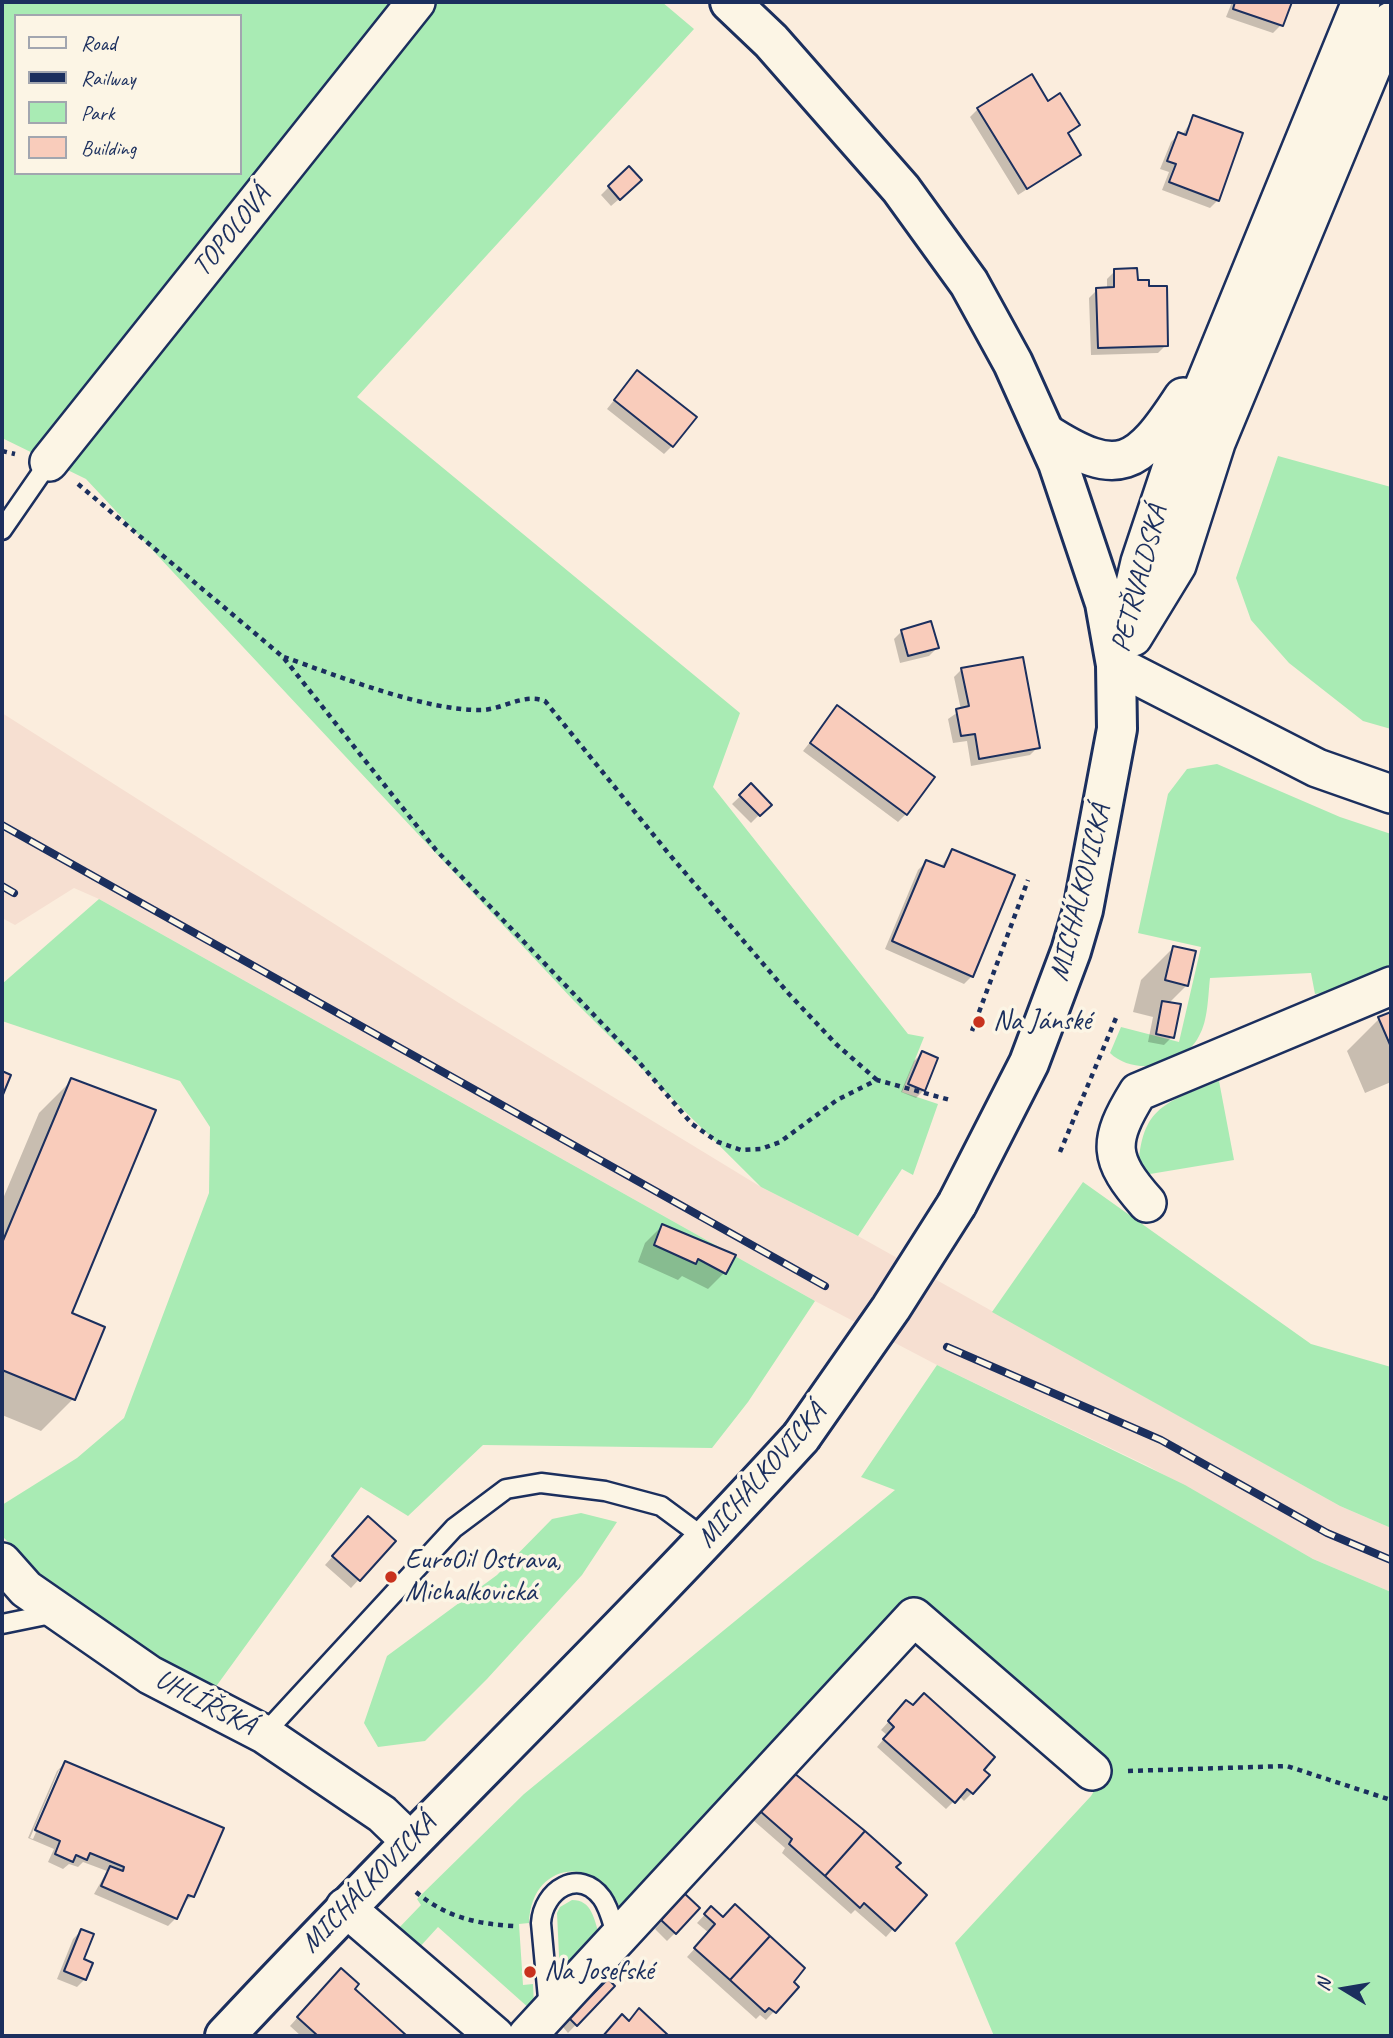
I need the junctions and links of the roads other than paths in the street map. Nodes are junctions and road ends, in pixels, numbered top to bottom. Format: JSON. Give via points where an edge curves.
{"nodes":[{"id":1,"x":416,"y":2,"type":"edge"},
{"id":2,"x":730,"y":2,"type":"edge"},
{"id":3,"x":1361,"y":2,"type":"edge"},
{"id":4,"x":1391,"y":21,"type":"edge"},
{"id":5,"x":1220,"y":341,"type":"junction"},
{"id":6,"x":1046,"y":433,"type":"junction"},
{"id":7,"x":49,"y":462,"type":"joint"},
{"id":8,"x":2,"y":530,"type":"edge"},
{"id":9,"x":1116,"y":665,"type":"junction"},
{"id":10,"x":1391,"y":794,"type":"edge"},
{"id":11,"x":1391,"y":986,"type":"edge"},
{"id":12,"x":1146,"y":1203,"type":"dead end"},
{"id":13,"x":707,"y":1540,"type":"junction"},
{"id":14,"x":2,"y":1562,"type":"edge"},
{"id":15,"x":60,"y":1612,"type":"junction"},
{"id":16,"x":2,"y":1624,"type":"edge"},
{"id":17,"x":264,"y":1734,"type":"junction"},
{"id":18,"x":1092,"y":1772,"type":"road end"},
{"id":19,"x":410,"y":1841,"type":"junction"},
{"id":20,"x":345,"y":1907,"type":"junction"},
{"id":21,"x":618,"y":1940,"type":"junction"},
{"id":22,"x":538,"y":2024,"type":"edge"},
{"id":23,"x":225,"y":2036,"type":"edge"},
{"id":24,"x":495,"y":2036,"type":"edge"}],
"edges":[{"from":1,"to":7,"type":"street","name":"TOPOLOVÁ"},
{"from":2,"to":6,"type":"street","name":"MICHÁLKOVICKÁ","via":[[771,41],[901,189],[969,283]]},
{"from":3,"to":5,"type":"street","name":"PETŘVALDSKÁ"},
{"from":4,"to":9,"type":"street","name":"PETŘVALDSKÁ","via":[[1216,443],[1177,565]]},
{"from":5,"to":6,"type":"street","via":[[1161,431],[1137,455],[1099,460],[1083,456]]},
{"from":5,"to":9,"type":"street","name":"PETŘVALDSKÁ","via":[[1140,562]]},
{"from":6,"to":9,"type":"street","name":"MICHÁLKOVICKÁ","via":[[1105,603]]},
{"from":7,"to":8,"type":"lane"},
{"from":9,"to":10,"type":"street","via":[[1317,768]]},
{"from":9,"to":13,"type":"street","name":"MICHÁLKOVICKÁ","bridge":true,"via":[[1117,729],[1083,910],[1060,987],[1029,1063],[957,1204],[891,1308],[802,1437]]},
{"from":11,"to":12,"type":"street","via":[[1138,1092],[1120,1120],[1114,1154],[1127,1181]]},
{"from":13,"to":17,"type":"lane","via":[[661,1506],[605,1491],[541,1483],[506,1489],[454,1528]]},
{"from":13,"to":19,"type":"street","name":"MICHÁLKOVICKÁ"},
{"from":14,"to":15,"type":"street","name":"UHLÍŘSKÁ","via":[[26,1589]]},
{"from":15,"to":16,"type":"lane"},
{"from":15,"to":17,"type":"street","name":"UHLÍŘSKÁ","via":[[150,1675]]},
{"from":17,"to":19,"type":"street","name":"UHLÍŘSKÁ","via":[[382,1814]]},
{"from":18,"to":21,"type":"street","via":[[914,1617]]},
{"from":19,"to":20,"type":"street","name":"MICHÁLKOVICKÁ"},
{"from":20,"to":23,"type":"street","name":"MICHÁLKOVICKÁ"},
{"from":20,"to":24,"type":"street"},
{"from":21,"to":22,"type":"street"},
{"from":21,"to":22,"type":"lane","via":[[603,1899],[594,1890],[569,1884],[547,1898],[541,1923]]}]}
